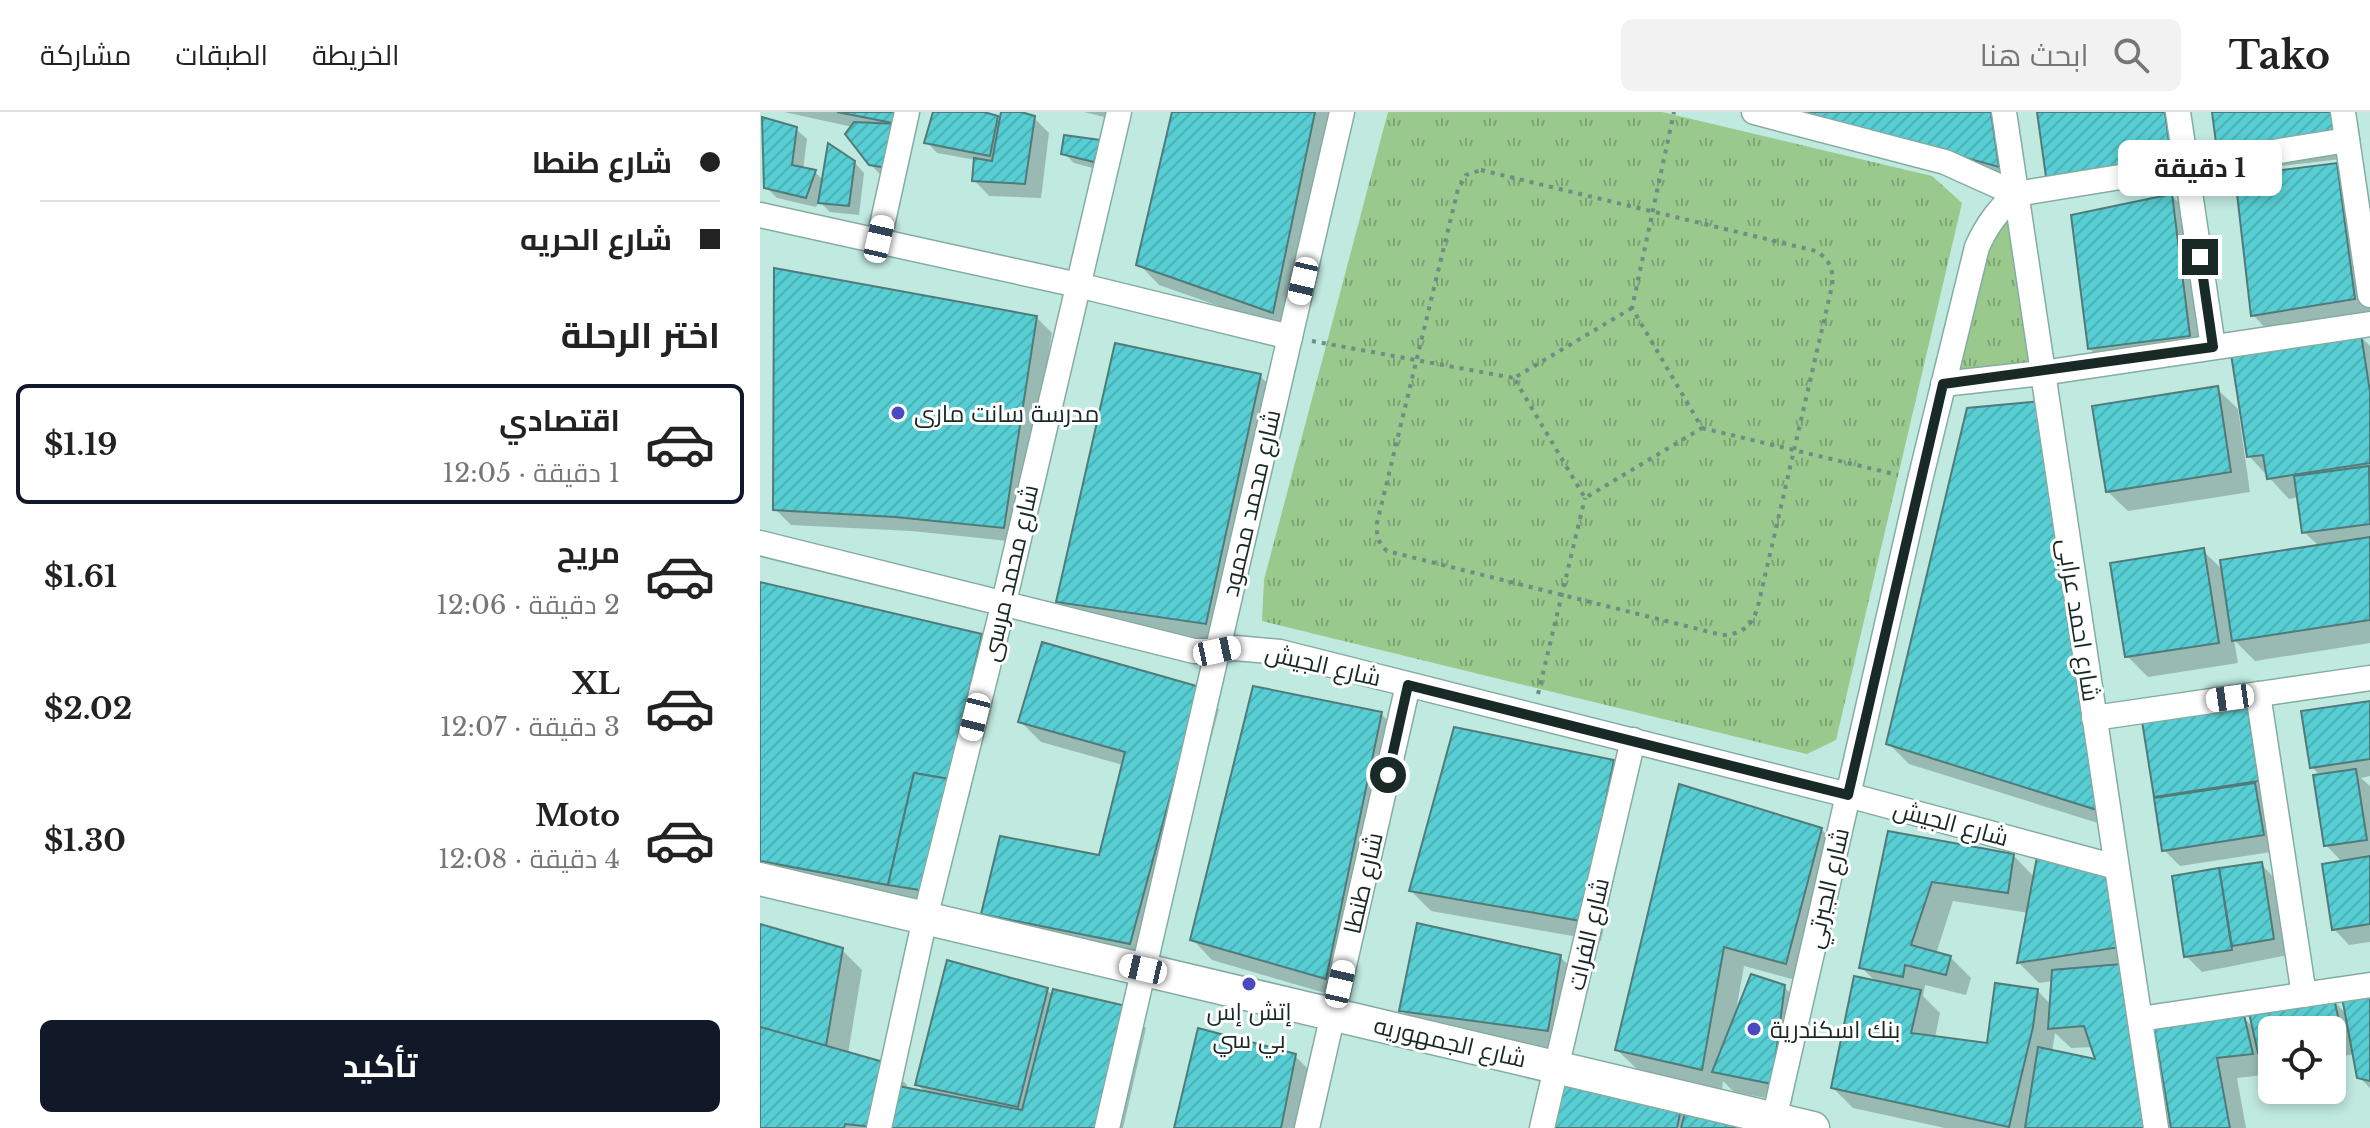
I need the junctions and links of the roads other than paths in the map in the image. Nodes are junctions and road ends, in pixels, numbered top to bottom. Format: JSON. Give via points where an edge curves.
{"nodes":[{"id":1,"x":907,"y":112,"type":"edge"},
{"id":2,"x":1119,"y":112,"type":"edge"},
{"id":3,"x":1342,"y":112,"type":"edge"},
{"id":4,"x":1754,"y":112,"type":"edge"},
{"id":5,"x":2004,"y":112,"type":"edge"},
{"id":6,"x":2178,"y":112,"type":"edge"},
{"id":7,"x":2343,"y":112,"type":"edge"},
{"id":8,"x":2347,"y":140,"type":"junction"},
{"id":9,"x":2186,"y":166,"type":"junction"},
{"id":10,"x":2016,"y":194,"type":"junction"},
{"id":11,"x":760,"y":215,"type":"edge"},
{"id":12,"x":879,"y":239,"type":"junction"},
{"id":13,"x":1078,"y":285,"type":"junction"},
{"id":14,"x":2370,"y":295,"type":"edge"},
{"id":15,"x":2370,"y":324,"type":"edge"},
{"id":16,"x":1290,"y":337,"type":"junction"},
{"id":17,"x":2213,"y":347,"type":"junction"},
{"id":18,"x":2042,"y":373,"type":"junction"},
{"id":19,"x":1943,"y":384,"type":"junction"},
{"id":20,"x":760,"y":543,"type":"edge"},
{"id":21,"x":1004,"y":602,"type":"junction"},
{"id":22,"x":1217,"y":651,"type":"junction"},
{"id":23,"x":2370,"y":678,"type":"edge"},
{"id":24,"x":1408,"y":685,"type":"junction"},
{"id":25,"x":2258,"y":694,"type":"junction"},
{"id":26,"x":2094,"y":718,"type":"junction"},
{"id":27,"x":1633,"y":740,"type":"junction"},
{"id":28,"x":1848,"y":795,"type":"junction"},
{"id":29,"x":2116,"y":867,"type":"junction"},
{"id":30,"x":760,"y":879,"type":"edge"},
{"id":31,"x":925,"y":918,"type":"junction"},
{"id":32,"x":1143,"y":969,"type":"junction"},
{"id":33,"x":2370,"y":985,"type":"edge"},
{"id":34,"x":2304,"y":995,"type":"junction"},
{"id":35,"x":1333,"y":1014,"type":"junction"},
{"id":36,"x":2140,"y":1019,"type":"junction"},
{"id":37,"x":1557,"y":1067,"type":"junction"},
{"id":38,"x":1773,"y":1123,"type":"edge"},
{"id":39,"x":879,"y":1128,"type":"edge"},
{"id":40,"x":1107,"y":1128,"type":"edge"},
{"id":41,"x":1307,"y":1128,"type":"edge"},
{"id":42,"x":1542,"y":1128,"type":"edge"},
{"id":43,"x":1813,"y":1128,"type":"edge"},
{"id":44,"x":2156,"y":1128,"type":"edge"}],
"edges":[{"from":1,"to":12,"type":"street"},
{"from":2,"to":13,"type":"street","name":"شارع محمد مرسى"},
{"from":3,"to":16,"type":"street","name":"شارع محمد محمود"},
{"from":4,"to":10,"type":"street","via":[[1945,162]]},
{"from":5,"to":10,"type":"street","name":"شارع احمد عرابى"},
{"from":6,"to":9,"type":"street"},
{"from":7,"to":8,"type":"street"},
{"from":8,"to":9,"type":"street"},
{"from":8,"to":14,"type":"street"},
{"from":9,"to":10,"type":"street"},
{"from":9,"to":17,"type":"street"},
{"from":10,"to":18,"type":"street","name":"شارع احمد عرابى"},
{"from":10,"to":19,"type":"street","name":"شارع الجبرتي","via":[[1999,208],[1977,247]]},
{"from":11,"to":12,"type":"street"},
{"from":12,"to":13,"type":"street"},
{"from":13,"to":16,"type":"street"},
{"from":13,"to":21,"type":"street","name":"شارع محمد مرسى"},
{"from":15,"to":17,"type":"street"},
{"from":16,"to":22,"type":"street","name":"شارع محمد محمود"},
{"from":17,"to":18,"type":"street"},
{"from":18,"to":19,"type":"street"},
{"from":18,"to":26,"type":"street","name":"شارع احمد عرابى"},
{"from":19,"to":28,"type":"street","name":"شارع الجبرتي"},
{"from":20,"to":21,"type":"street","name":"شارع الجيش"},
{"from":21,"to":22,"type":"street","name":"شارع الجيش","via":[[1194,651]]},
{"from":21,"to":31,"type":"street","name":"شارع محمد مرسى"},
{"from":22,"to":24,"type":"street","name":"شارع الجيش","via":[[1280,652]]},
{"from":22,"to":32,"type":"street","name":"شارع محمد محمود"},
{"from":23,"to":25,"type":"street"},
{"from":24,"to":27,"type":"street","name":"شارع الجيش"},
{"from":24,"to":35,"type":"street","name":"شارع طنطا"},
{"from":25,"to":26,"type":"street"},
{"from":25,"to":34,"type":"street"},
{"from":26,"to":29,"type":"street","name":"شارع احمد عرابى"},
{"from":27,"to":28,"type":"street","name":"شارع الجيش"},
{"from":27,"to":37,"type":"street","name":"شارع الفرات"},
{"from":28,"to":29,"type":"street","name":"شارع الجيش"},
{"from":28,"to":38,"type":"street","name":"شارع الجبرتي"},
{"from":29,"to":36,"type":"street","name":"شارع احمد عرابى"},
{"from":30,"to":31,"type":"main road","name":"شارع الجمهوريه"},
{"from":31,"to":32,"type":"main road","name":"شارع الجمهوريه"},
{"from":31,"to":39,"type":"street","name":"شارع محمد مرسى"},
{"from":32,"to":35,"type":"main road","name":"شارع الجمهوريه"},
{"from":32,"to":40,"type":"street","name":"شارع محمد محمود"},
{"from":33,"to":34,"type":"street"},
{"from":34,"to":36,"type":"street"},
{"from":35,"to":37,"type":"main road","name":"شارع الجمهوريه"},
{"from":35,"to":41,"type":"street","name":"شارع طنطا"},
{"from":36,"to":44,"type":"street","name":"شارع احمد عرابى"},
{"from":37,"to":38,"type":"main road","name":"شارع الجمهوريه"},
{"from":37,"to":42,"type":"street","name":"شارع الفرات"},
{"from":38,"to":43,"type":"main road","name":"شارع الجمهوريه"}]}
